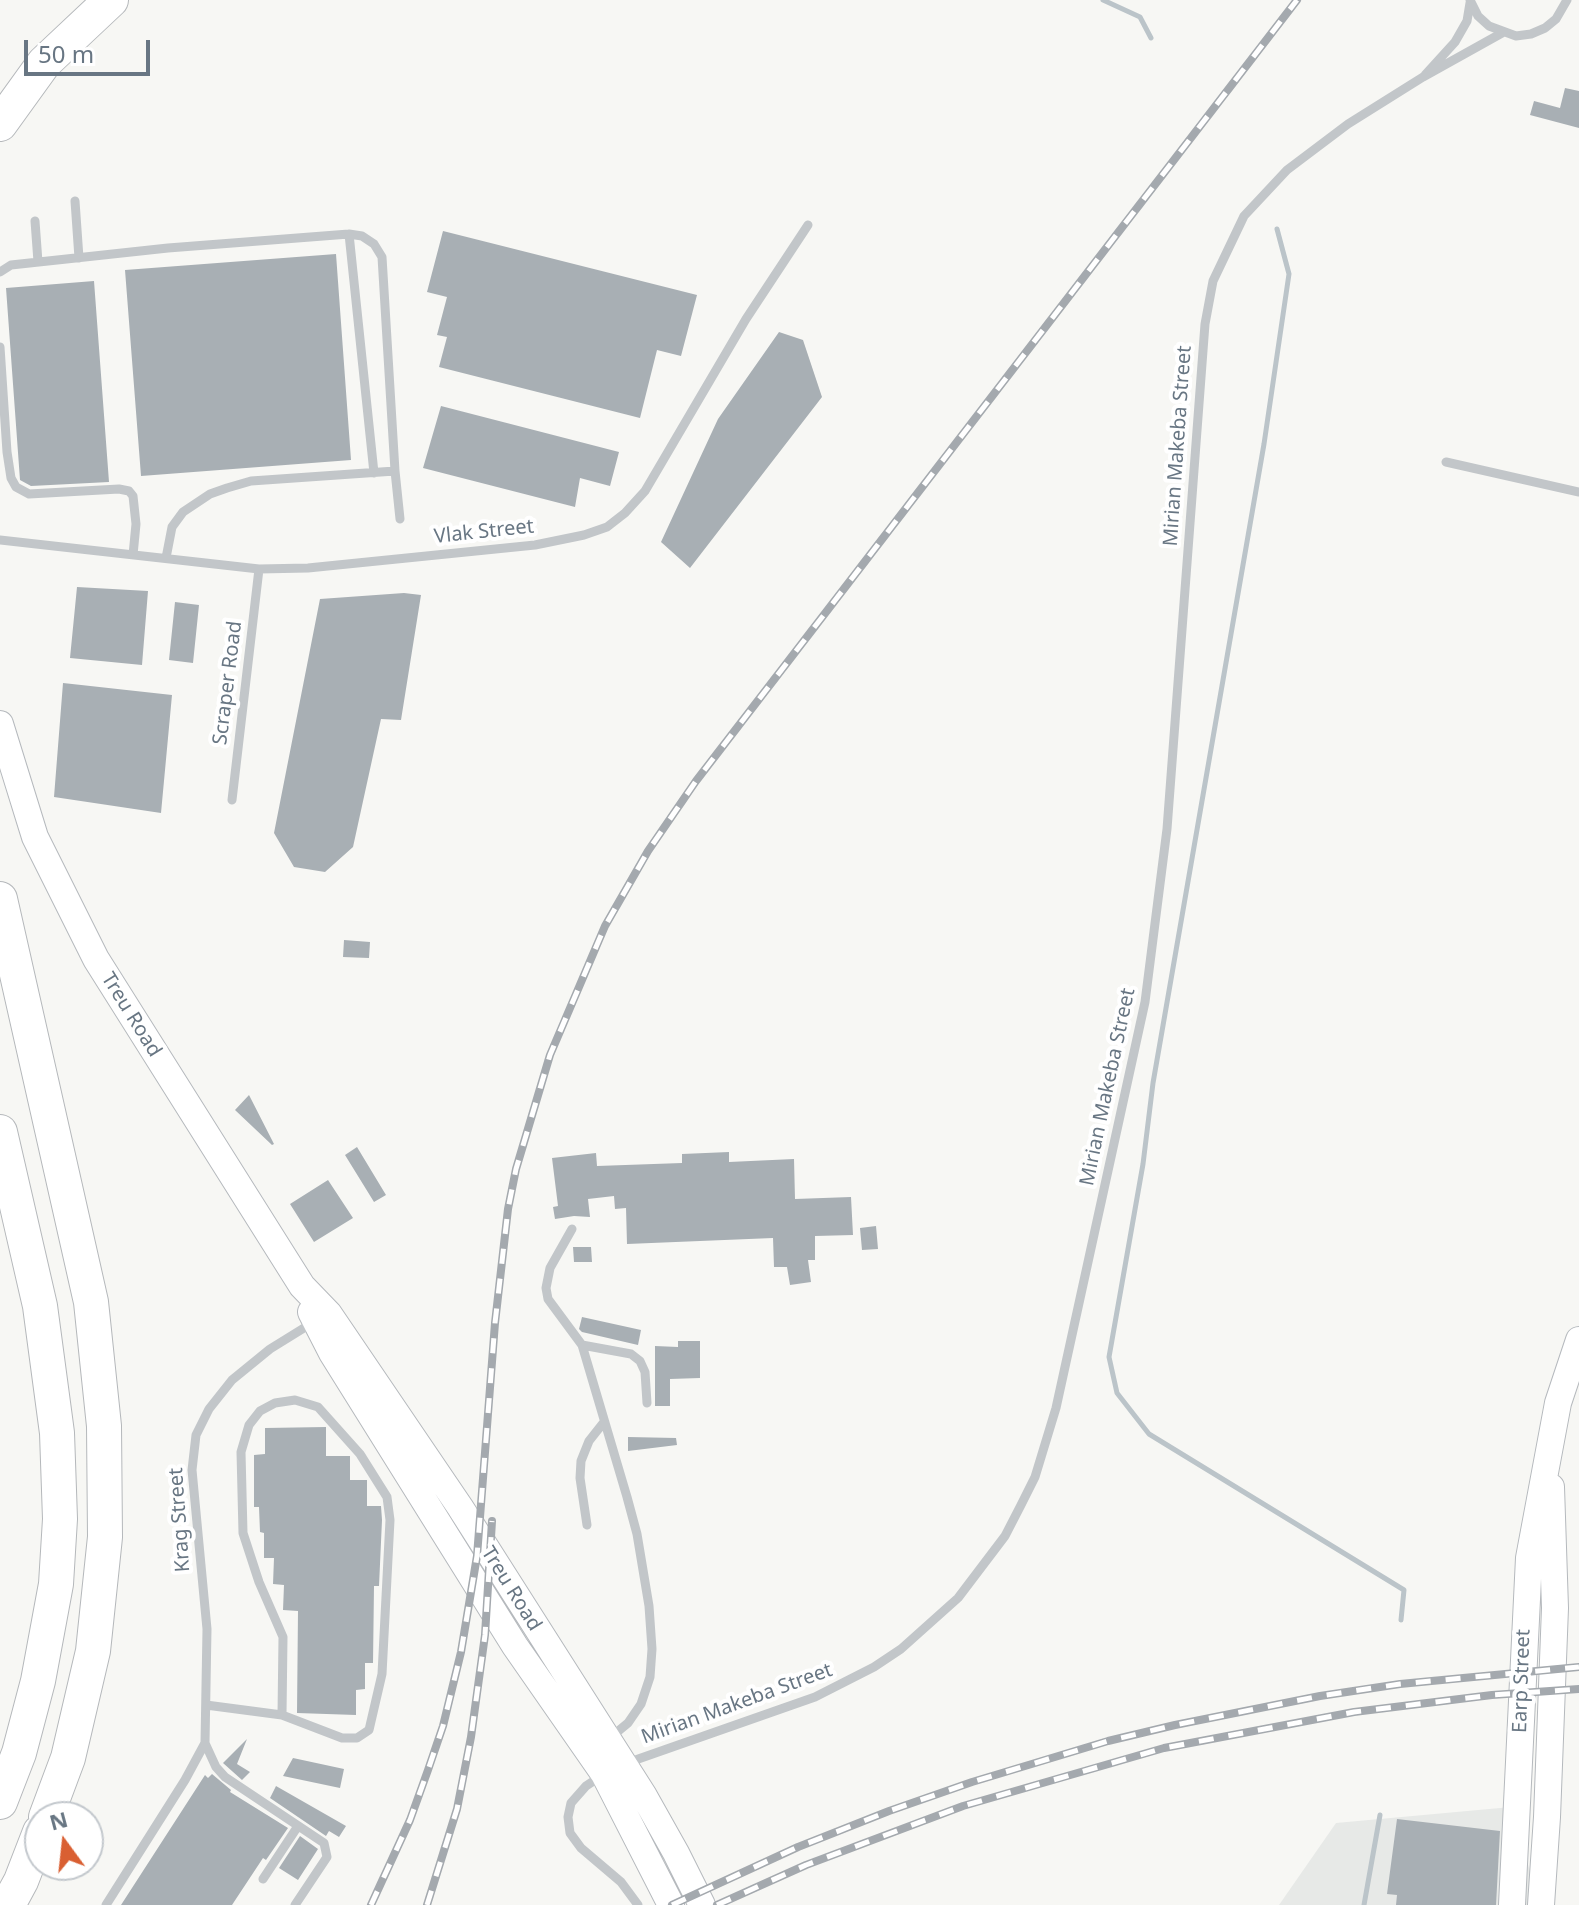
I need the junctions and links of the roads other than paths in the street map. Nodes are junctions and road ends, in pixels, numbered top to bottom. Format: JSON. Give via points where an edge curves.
{"nodes":[{"id":1,"x":111,"y":0,"type":"edge"},
{"id":2,"x":1567,"y":0,"type":"edge"},
{"id":3,"x":1470,"y":2,"type":"edge"},
{"id":4,"x":1502,"y":33,"type":"junction"},
{"id":5,"x":1423,"y":77,"type":"junction"},
{"id":6,"x":0,"y":124,"type":"edge"},
{"id":7,"x":75,"y":201,"type":"dead end"},
{"id":8,"x":35,"y":221,"type":"dead end"},
{"id":9,"x":808,"y":225,"type":"dead end"},
{"id":10,"x":349,"y":234,"type":"junction"},
{"id":11,"x":79,"y":258,"type":"junction"},
{"id":12,"x":38,"y":262,"type":"junction"},
{"id":13,"x":0,"y":272,"type":"edge"},
{"id":14,"x":0,"y":347,"type":"edge"},
{"id":15,"x":1446,"y":462,"type":"dead end"},
{"id":16,"x":395,"y":471,"type":"junction"},
{"id":17,"x":374,"y":473,"type":"junction"},
{"id":18,"x":1579,"y":492,"type":"edge"},
{"id":19,"x":400,"y":519,"type":"dead end"},
{"id":20,"x":0,"y":540,"type":"edge"},
{"id":21,"x":133,"y":555,"type":"junction"},
{"id":22,"x":166,"y":558,"type":"junction"},
{"id":23,"x":259,"y":569,"type":"junction"},
{"id":24,"x":0,"y":724,"type":"edge"},
{"id":25,"x":232,"y":800,"type":"dead end"},
{"id":26,"x":0,"y":899,"type":"edge"},
{"id":27,"x":0,"y":1132,"type":"edge"},
{"id":28,"x":0,"y":1192,"type":"edge"},
{"id":29,"x":572,"y":1229,"type":"dead end"},
{"id":30,"x":40,"y":1306,"type":"junction"},
{"id":31,"x":322,"y":1318,"type":"junction"},
{"id":32,"x":1579,"y":1340,"type":"edge"},
{"id":33,"x":582,"y":1345,"type":"junction"},
{"id":34,"x":647,"y":1403,"type":"dead end"},
{"id":35,"x":604,"y":1422,"type":"junction"},
{"id":36,"x":1549,"y":1459,"type":"junction"},
{"id":37,"x":587,"y":1525,"type":"dead end"},
{"id":38,"x":206,"y":1705,"type":"junction"},
{"id":39,"x":282,"y":1715,"type":"junction"},
{"id":40,"x":608,"y":1740,"type":"junction"},
{"id":41,"x":205,"y":1743,"type":"junction"},
{"id":42,"x":613,"y":1769,"type":"junction"},
{"id":43,"x":52,"y":1801,"type":"edge"},
{"id":44,"x":0,"y":1802,"type":"edge"},
{"id":45,"x":298,"y":1826,"type":"junction"},
{"id":46,"x":24,"y":1873,"type":"edge"},
{"id":47,"x":263,"y":1879,"type":"dead end"},
{"id":48,"x":8,"y":1905,"type":"edge"},
{"id":49,"x":106,"y":1905,"type":"edge"},
{"id":50,"x":295,"y":1905,"type":"edge"},
{"id":51,"x":638,"y":1905,"type":"edge"},
{"id":52,"x":671,"y":1905,"type":"edge"},
{"id":53,"x":702,"y":1905,"type":"edge"},
{"id":54,"x":1512,"y":1905,"type":"edge"},
{"id":55,"x":1541,"y":1905,"type":"edge"}],
"edges":[{"from":1,"to":6,"type":"highway","via":[[44,63]]},
{"from":2,"to":4,"type":"lane","via":[[1545,28],[1516,36]]},
{"from":3,"to":4,"type":"lane","via":[[1478,16]]},
{"from":3,"to":5,"type":"lane","name":"Mirian Makeba Street","via":[[1455,42]]},
{"from":4,"to":5,"type":"lane","name":"Mirian Makeba Street"},
{"from":5,"to":42,"type":"lane","name":"Mirian Makeba Street","via":[[1287,170],[1244,216],[1213,281],[1205,324],[1156,933],[1129,1084],[1056,1408],[1035,1477],[983,1568],[901,1649],[815,1697]]},
{"from":7,"to":11,"type":"lane"},
{"from":8,"to":12,"type":"lane"},
{"from":9,"to":23,"type":"lane","name":"Vlak Street","via":[[645,491],[607,527],[535,545]]},
{"from":10,"to":11,"type":"lane"},
{"from":10,"to":16,"type":"lane","via":[[374,244],[382,257]]},
{"from":10,"to":17,"type":"lane"},
{"from":11,"to":12,"type":"lane"},
{"from":12,"to":13,"type":"lane"},
{"from":14,"to":21,"type":"lane","via":[[7,452],[16,487],[29,494],[129,491],[136,524]]},
{"from":15,"to":18,"type":"lane"},
{"from":16,"to":17,"type":"lane"},
{"from":16,"to":19,"type":"lane"},
{"from":17,"to":22,"type":"lane","via":[[251,481],[210,494],[183,512],[172,527]]},
{"from":20,"to":21,"type":"lane","name":"Vlak Street"},
{"from":21,"to":22,"type":"lane","name":"Vlak Street"},
{"from":22,"to":23,"type":"lane","name":"Vlak Street"},
{"from":23,"to":25,"type":"lane","name":"Scraper Road"},
{"from":24,"to":31,"type":"street","name":"Treu Road","via":[[35,837],[96,959]]},
{"from":26,"to":43,"type":"highway","via":[[91,1302],[104,1426],[105,1537],[93,1651],[68,1758]]},
{"from":27,"to":30,"type":"highway"},
{"from":28,"to":30,"type":"highway"},
{"from":29,"to":33,"type":"lane","via":[[550,1268],[546,1288],[548,1299]]},
{"from":30,"to":44,"type":"highway","via":[[57,1433],[56,1584],[38,1681]]},
{"from":31,"to":38,"type":"lane","name":"Krag Street","via":[[232,1380],[196,1435],[192,1470],[207,1629]]},
{"from":31,"to":40,"type":"street","name":"Treu Road","via":[[460,1507]]},
{"from":31,"to":42,"type":"street","name":"Treu Road","via":[[332,1353],[507,1633]]},
{"from":32,"to":36,"type":"street","name":"Earp Street","via":[[1558,1403]]},
{"from":33,"to":34,"type":"lane","via":[[631,1354],[640,1361]]},
{"from":33,"to":35,"type":"lane"},
{"from":35,"to":37,"type":"lane","via":[[581,1461]]},
{"from":35,"to":40,"type":"lane","via":[[637,1534],[652,1649],[641,1704]]},
{"from":36,"to":54,"type":"street","name":"Earp Street","via":[[1532,1535],[1524,1607]]},
{"from":36,"to":55,"type":"street","name":"Earp Street","via":[[1555,1608]]},
{"from":38,"to":39,"type":"lane"},
{"from":38,"to":41,"type":"lane","name":"Krag Street"},
{"from":39,"to":39,"type":"lane","via":[[342,1738],[357,1738],[369,1730],[382,1674],[390,1520],[387,1497],[360,1454],[318,1407],[295,1400],[260,1411],[249,1425],[241,1452],[243,1533],[283,1637]]},
{"from":40,"to":42,"type":"street","name":"Treu Road"},
{"from":41,"to":45,"type":"lane","via":[[225,1777]]},
{"from":41,"to":49,"type":"lane"},
{"from":42,"to":51,"type":"lane","name":"Mirian Makeba Street","via":[[571,1803],[569,1826],[581,1848],[621,1882]]},
{"from":42,"to":52,"type":"street","name":"Treu Road"},
{"from":42,"to":53,"type":"street","name":"Treu Road","via":[[676,1853]]},
{"from":45,"to":47,"type":"lane"},
{"from":45,"to":50,"type":"lane","via":[[324,1843],[327,1857]]},
{"from":46,"to":48,"type":"highway"}]}
